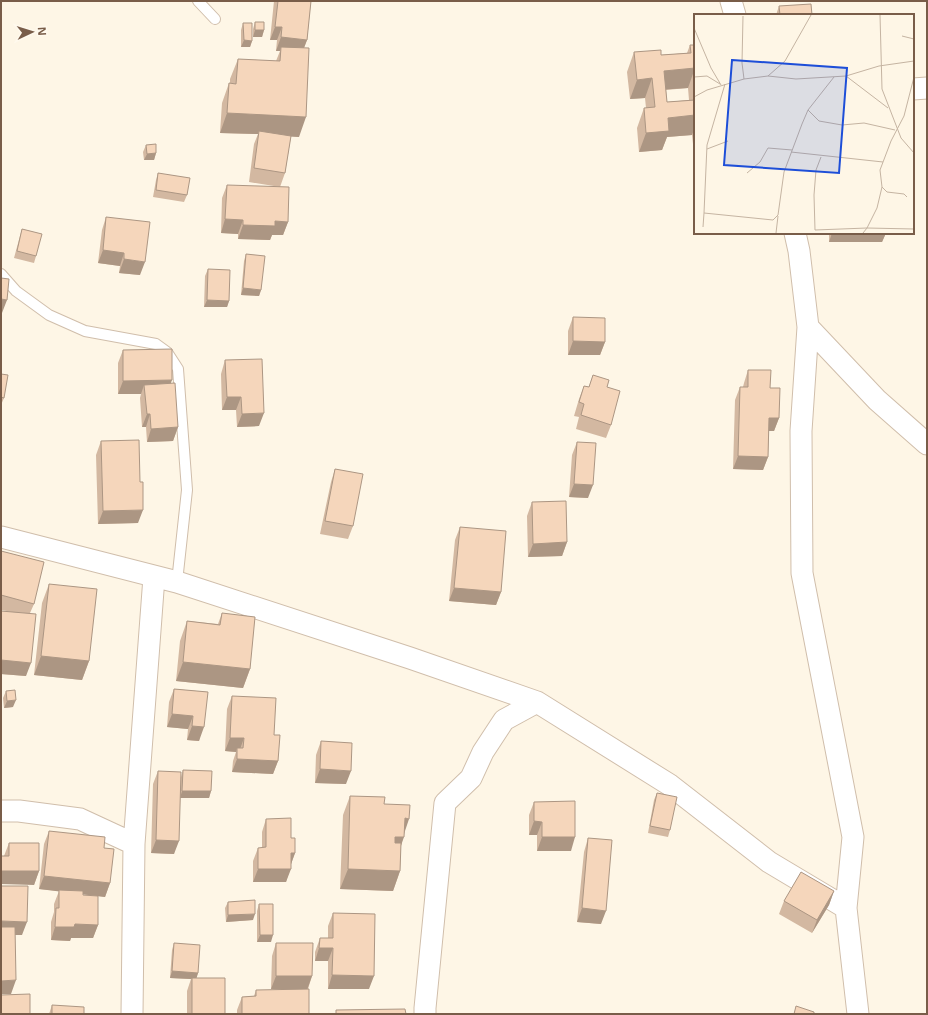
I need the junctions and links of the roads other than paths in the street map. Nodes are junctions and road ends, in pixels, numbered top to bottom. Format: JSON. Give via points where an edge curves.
{"nodes":[{"id":1,"x":198,"y":1,"type":"edge"},
{"id":2,"x":731,"y":1,"type":"edge"},
{"id":3,"x":735,"y":14,"type":"edge"},
{"id":4,"x":215,"y":19,"type":"dead end"},
{"id":5,"x":927,"y":88,"type":"edge"},
{"id":6,"x":914,"y":89,"type":"edge"},
{"id":7,"x":795,"y":234,"type":"edge"},
{"id":8,"x":1,"y":274,"type":"edge"},
{"id":9,"x":808,"y":327,"type":"junction"},
{"id":10,"x":927,"y":444,"type":"edge"},
{"id":11,"x":1,"y":537,"type":"edge"},
{"id":12,"x":154,"y":577,"type":"junction"},
{"id":13,"x":177,"y":582,"type":"junction"},
{"id":14,"x":537,"y":702,"type":"junction"},
{"id":15,"x":1,"y":811,"type":"edge"},
{"id":16,"x":134,"y":844,"type":"junction"},
{"id":17,"x":846,"y":908,"type":"junction"},
{"id":18,"x":132,"y":1014,"type":"edge"},
{"id":19,"x":425,"y":1014,"type":"edge"},
{"id":20,"x":858,"y":1014,"type":"edge"}],
"edges":[{"from":1,"to":4,"type":"lane"},
{"from":2,"to":3,"type":"street"},
{"from":5,"to":6,"type":"street"},
{"from":7,"to":9,"type":"street"},
{"from":8,"to":13,"type":"lane","via":[[16,291],[49,315],[85,331],[156,344],[167,352],[178,369],[187,490]]},
{"from":9,"to":10,"type":"street","via":[[877,400]]},
{"from":9,"to":17,"type":"street","via":[[801,431],[802,573],[853,837]]},
{"from":11,"to":12,"type":"street"},
{"from":12,"to":13,"type":"street"},
{"from":12,"to":16,"type":"street"},
{"from":13,"to":14,"type":"street"},
{"from":14,"to":17,"type":"street","via":[[670,785],[769,862]]},
{"from":14,"to":19,"type":"street","via":[[504,720],[483,752],[471,778],[445,803]]},
{"from":15,"to":16,"type":"street","via":[[80,819]]},
{"from":16,"to":18,"type":"street"},
{"from":17,"to":20,"type":"street"}]}
